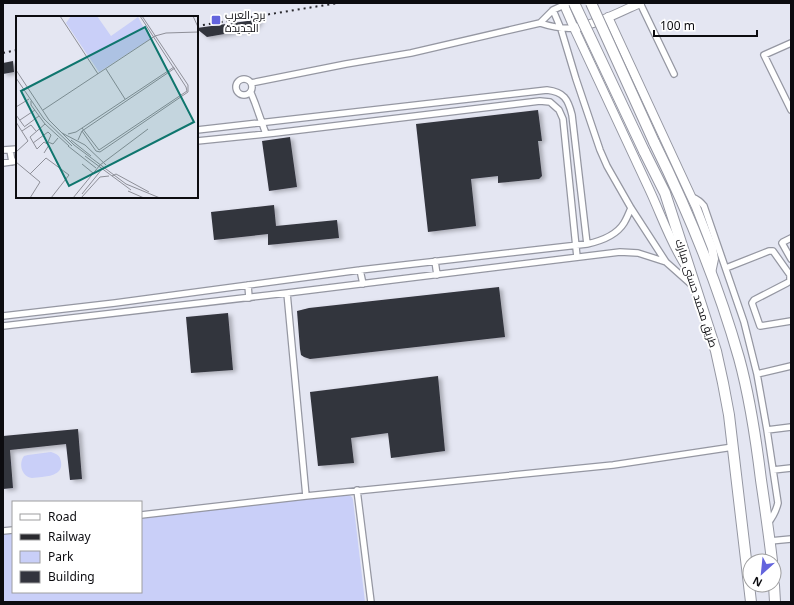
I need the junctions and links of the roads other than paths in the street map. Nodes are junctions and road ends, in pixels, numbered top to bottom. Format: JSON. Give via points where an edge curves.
{"nodes":[{"id":1,"x":574,"y":3,"type":"edge"},
{"id":2,"x":591,"y":3,"type":"edge"},
{"id":3,"x":640,"y":3,"type":"edge"},
{"id":4,"x":566,"y":4,"type":"edge"},
{"id":5,"x":553,"y":10,"type":"junction"},
{"id":6,"x":608,"y":17,"type":"junction"},
{"id":7,"x":540,"y":23,"type":"junction"},
{"id":8,"x":574,"y":28,"type":"junction"},
{"id":9,"x":561,"y":29,"type":"junction"},
{"id":10,"x":791,"y":43,"type":"edge"},
{"id":11,"x":674,"y":74,"type":"dead end"},
{"id":12,"x":251,"y":83,"type":"junction"},
{"id":13,"x":251,"y":93,"type":"junction"},
{"id":14,"x":791,"y":110,"type":"edge"},
{"id":15,"x":262,"y":123,"type":"junction"},
{"id":16,"x":198,"y":130,"type":"edge"},
{"id":17,"x":266,"y":134,"type":"junction"},
{"id":18,"x":198,"y":141,"type":"edge"},
{"id":19,"x":16,"y":149,"type":"edge"},
{"id":20,"x":3,"y":150,"type":"edge"},
{"id":21,"x":10,"y":150,"type":"junction"},
{"id":22,"x":14,"y":162,"type":"edge"},
{"id":23,"x":3,"y":163,"type":"edge"},
{"id":24,"x":692,"y":198,"type":"junction"},
{"id":25,"x":631,"y":208,"type":"junction"},
{"id":26,"x":791,"y":238,"type":"edge"},
{"id":27,"x":587,"y":244,"type":"junction"},
{"id":28,"x":576,"y":246,"type":"junction"},
{"id":29,"x":577,"y":257,"type":"junction"},
{"id":30,"x":791,"y":259,"type":"edge"},
{"id":31,"x":435,"y":261,"type":"junction"},
{"id":32,"x":666,"y":262,"type":"junction"},
{"id":33,"x":726,"y":268,"type":"junction"},
{"id":34,"x":360,"y":270,"type":"junction"},
{"id":35,"x":710,"y":273,"type":"junction"},
{"id":36,"x":437,"y":275,"type":"junction"},
{"id":37,"x":692,"y":275,"type":"junction"},
{"id":38,"x":363,"y":284,"type":"junction"},
{"id":39,"x":248,"y":285,"type":"junction"},
{"id":40,"x":696,"y":288,"type":"junction"},
{"id":41,"x":287,"y":293,"type":"junction"},
{"id":42,"x":249,"y":298,"type":"junction"},
{"id":43,"x":3,"y":316,"type":"edge"},
{"id":44,"x":791,"y":321,"type":"edge"},
{"id":45,"x":3,"y":326,"type":"edge"},
{"id":46,"x":791,"y":366,"type":"edge"},
{"id":47,"x":757,"y":374,"type":"junction"},
{"id":48,"x":791,"y":427,"type":"edge"},
{"id":49,"x":767,"y":430,"type":"junction"},
{"id":50,"x":733,"y":447,"type":"junction"},
{"id":51,"x":791,"y":468,"type":"edge"},
{"id":52,"x":773,"y":470,"type":"junction"},
{"id":53,"x":357,"y":490,"type":"junction"},
{"id":54,"x":306,"y":496,"type":"junction"},
{"id":55,"x":142,"y":515,"type":"edge"},
{"id":56,"x":767,"y":524,"type":"junction"},
{"id":57,"x":791,"y":539,"type":"edge"},
{"id":58,"x":770,"y":541,"type":"junction"},
{"id":59,"x":771,"y":553,"type":"edge"},
{"id":60,"x":371,"y":602,"type":"edge"},
{"id":61,"x":751,"y":602,"type":"edge"}],
"edges":[{"from":1,"to":37,"type":"highway","name":"طريق محمد حسنى مبارك","bridge":true,"via":[[665,193]]},
{"from":2,"to":35,"type":"highway","name":"طريق محمد حسنى مبارك","bridge":true,"via":[[677,190]]},
{"from":3,"to":6,"type":"street"},
{"from":3,"to":11,"type":"street"},
{"from":4,"to":5,"type":"street"},
{"from":4,"to":8,"type":"street"},
{"from":5,"to":7,"type":"street"},
{"from":5,"to":9,"type":"street"},
{"from":6,"to":8,"type":"street"},
{"from":6,"to":24,"type":"street"},
{"from":7,"to":9,"type":"street"},
{"from":7,"to":12,"type":"street","via":[[411,53]]},
{"from":8,"to":9,"type":"street"},
{"from":8,"to":37,"type":"street","via":[[672,243]]},
{"from":9,"to":25,"type":"street","via":[[600,150]]},
{"from":10,"to":14,"type":"street","via":[[764,55]]},
{"from":12,"to":13,"type":"street"},
{"from":12,"to":13,"type":"street","via":[[242,80],[236,88],[242,95]]},
{"from":13,"to":15,"type":"street"},
{"from":15,"to":16,"type":"street"},
{"from":15,"to":17,"type":"street"},
{"from":15,"to":27,"type":"street","via":[[554,91],[566,99],[572,115]]},
{"from":17,"to":18,"type":"street"},
{"from":17,"to":28,"type":"street","via":[[540,101],[550,102],[559,110],[562,119]]},
{"from":19,"to":21,"type":"street"},
{"from":20,"to":21,"type":"street"},
{"from":21,"to":22,"type":"street"},
{"from":22,"to":23,"type":"street"},
{"from":24,"to":33,"type":"street","via":[[704,206]]},
{"from":24,"to":35,"type":"street","via":[[712,248],[714,258]]},
{"from":25,"to":27,"type":"street","via":[[616,232]]},
{"from":25,"to":32,"type":"street"},
{"from":26,"to":30,"type":"street","via":[[782,243]]},
{"from":27,"to":28,"type":"street"},
{"from":28,"to":29,"type":"street"},
{"from":28,"to":31,"type":"street"},
{"from":29,"to":32,"type":"street","via":[[627,252]]},
{"from":29,"to":36,"type":"street"},
{"from":31,"to":34,"type":"street"},
{"from":31,"to":36,"type":"street"},
{"from":32,"to":40,"type":"street"},
{"from":33,"to":44,"type":"street","via":[[770,250],[775,252],[791,279],[752,303],[760,326]]},
{"from":33,"to":47,"type":"street","via":[[744,322]]},
{"from":34,"to":38,"type":"street"},
{"from":34,"to":39,"type":"street"},
{"from":35,"to":56,"type":"highway","name":"طريق محمد حسنى مبارك","via":[[739,359],[749,403]]},
{"from":36,"to":38,"type":"street"},
{"from":37,"to":40,"type":"highway","name":"طريق محمد حسنى مبارك"},
{"from":38,"to":41,"type":"street"},
{"from":39,"to":42,"type":"street"},
{"from":39,"to":43,"type":"street"},
{"from":40,"to":50,"type":"highway","name":"طريق محمد حسنى مبارك","via":[[716,351]]},
{"from":41,"to":42,"type":"street"},
{"from":41,"to":54,"type":"street"},
{"from":42,"to":45,"type":"street"},
{"from":46,"to":47,"type":"street"},
{"from":47,"to":49,"type":"street"},
{"from":48,"to":49,"type":"street"},
{"from":49,"to":52,"type":"street"},
{"from":50,"to":53,"type":"street","via":[[613,465]]},
{"from":50,"to":61,"type":"highway","name":"طريق محمد حسنى مبارك"},
{"from":51,"to":52,"type":"street"},
{"from":52,"to":56,"type":"street","via":[[778,503],[773,518]]},
{"from":53,"to":54,"type":"street"},
{"from":53,"to":60,"type":"street"},
{"from":54,"to":55,"type":"street"},
{"from":56,"to":58,"type":"highway","name":"طريق محمد حسنى مبارك"},
{"from":57,"to":58,"type":"street"},
{"from":58,"to":59,"type":"highway","name":"طريق محمد حسنى مبارك"}]}
